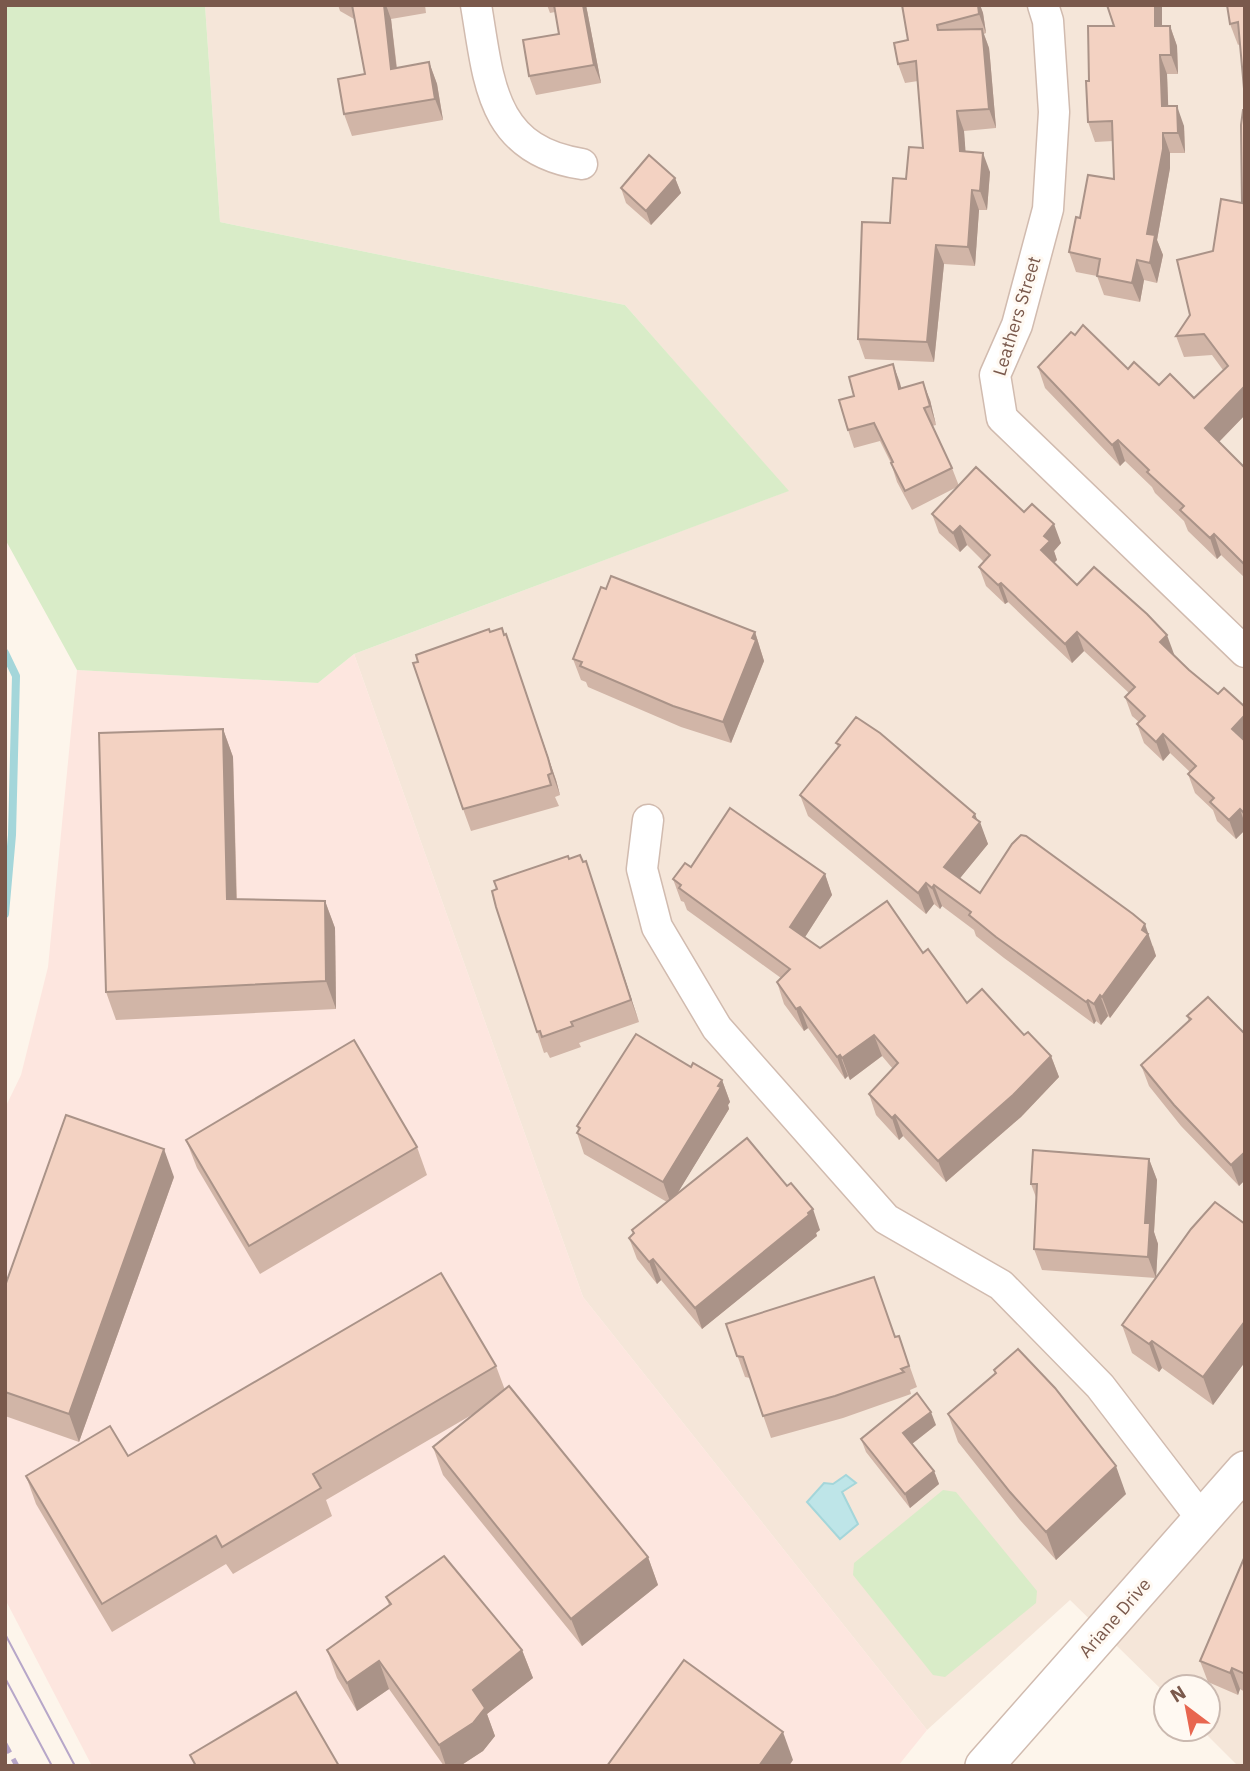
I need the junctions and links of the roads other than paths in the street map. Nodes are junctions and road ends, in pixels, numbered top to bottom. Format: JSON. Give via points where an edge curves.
{"nodes":[{"id":1,"x":476,"y":5,"type":"edge"},
{"id":2,"x":1043,"y":5,"type":"edge"},
{"id":3,"x":582,"y":164,"type":"dead end"},
{"id":4,"x":1245,"y":652,"type":"edge"},
{"id":5,"x":648,"y":820,"type":"dead end"},
{"id":6,"x":1245,"y":1471,"type":"edge"},
{"id":7,"x":1202,"y":1519,"type":"junction"},
{"id":8,"x":984,"y":1766,"type":"edge"}],
"edges":[{"from":1,"to":3,"type":"street","via":[[492,95],[512,132],[556,160]]},
{"from":2,"to":4,"type":"street","name":"Leathers Street","via":[[1054,112],[1048,209],[1017,325],[995,375],[1002,418]]},
{"from":5,"to":7,"type":"street","via":[[642,869],[657,927],[717,1028],[886,1219],[1001,1285],[1100,1387]]},
{"from":6,"to":7,"type":"street","name":"Ariane Drive"},
{"from":7,"to":8,"type":"street","name":"Ariane Drive"}]}
